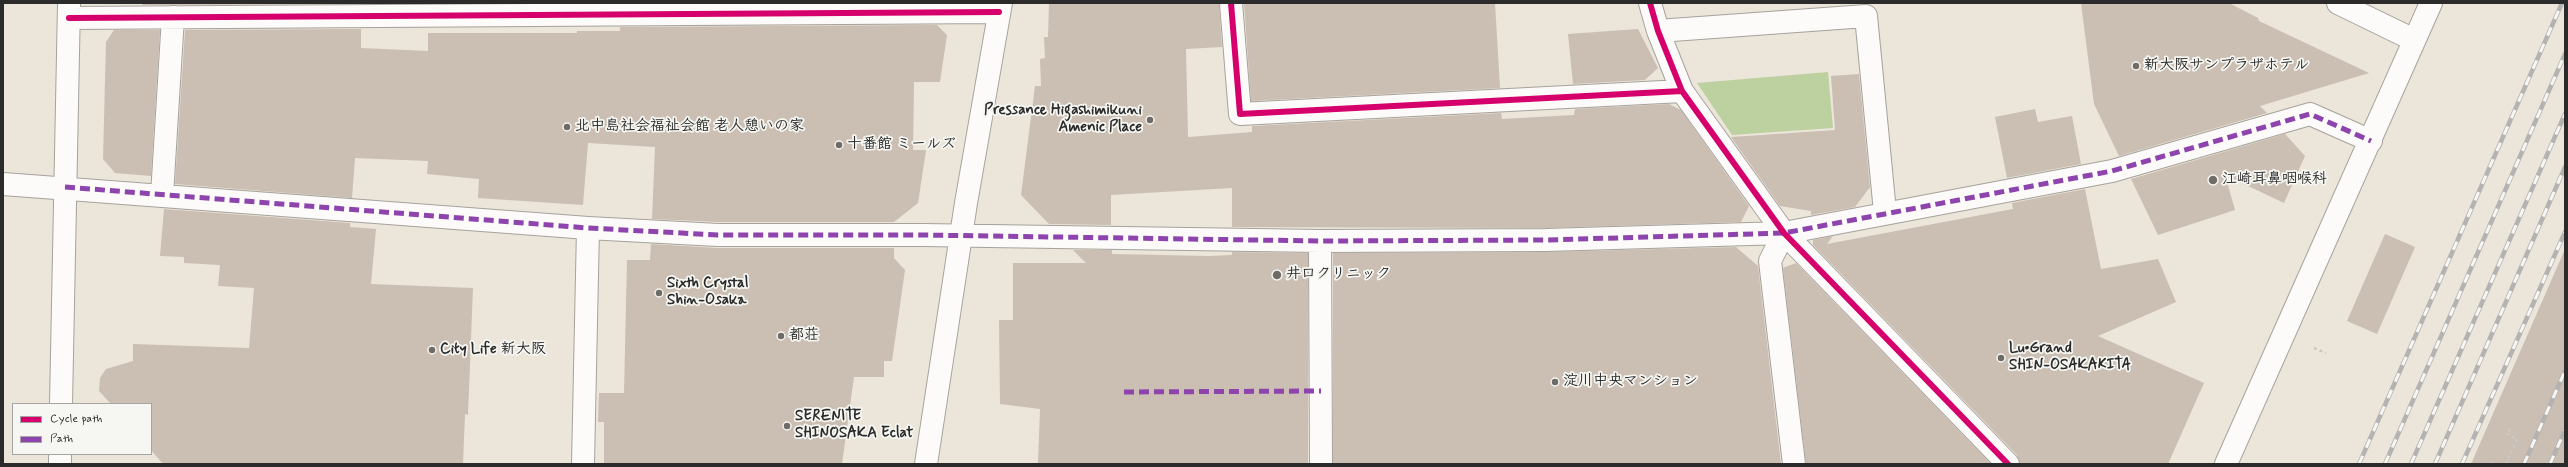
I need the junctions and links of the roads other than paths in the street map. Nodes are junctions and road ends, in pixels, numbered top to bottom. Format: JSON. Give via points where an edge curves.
{"nodes":[{"id":1,"x":1231,"y":3,"type":"edge"},
{"id":2,"x":1650,"y":3,"type":"edge"},
{"id":3,"x":2338,"y":3,"type":"edge"},
{"id":4,"x":2431,"y":3,"type":"edge"},
{"id":5,"x":618,"y":8,"type":"edge"},
{"id":6,"x":757,"y":8,"type":"edge"},
{"id":7,"x":1000,"y":8,"type":"edge"},
{"id":8,"x":450,"y":10,"type":"edge"},
{"id":9,"x":69,"y":11,"type":"edge"},
{"id":10,"x":173,"y":17,"type":"junction"},
{"id":11,"x":1658,"y":31,"type":"junction"},
{"id":12,"x":2414,"y":40,"type":"junction"},
{"id":13,"x":1682,"y":91,"type":"junction"},
{"id":14,"x":2371,"y":142,"type":"junction"},
{"id":15,"x":3,"y":184,"type":"edge"},
{"id":16,"x":65,"y":187,"type":"junction"},
{"id":17,"x":162,"y":195,"type":"junction"},
{"id":18,"x":1885,"y":212,"type":"junction"},
{"id":19,"x":588,"y":228,"type":"junction"},
{"id":20,"x":1784,"y":233,"type":"junction"},
{"id":21,"x":962,"y":235,"type":"junction"},
{"id":22,"x":1320,"y":241,"type":"junction"},
{"id":23,"x":61,"y":403,"type":"edge"},
{"id":24,"x":583,"y":464,"type":"edge"},
{"id":25,"x":926,"y":464,"type":"edge"},
{"id":26,"x":1321,"y":464,"type":"edge"},
{"id":27,"x":1794,"y":464,"type":"edge"},
{"id":28,"x":2008,"y":464,"type":"edge"},
{"id":29,"x":2226,"y":464,"type":"edge"}],
"edges":[{"from":1,"to":13,"type":"street","via":[[1240,114]]},
{"from":2,"to":11,"type":"street"},
{"from":3,"to":12,"type":"street"},
{"from":4,"to":12,"type":"street"},
{"from":5,"to":6,"type":"street"},
{"from":5,"to":8,"type":"street"},
{"from":6,"to":7,"type":"street"},
{"from":7,"to":21,"type":"street"},
{"from":8,"to":10,"type":"street"},
{"from":9,"to":10,"type":"street"},
{"from":9,"to":16,"type":"street"},
{"from":10,"to":17,"type":"street"},
{"from":11,"to":13,"type":"street"},
{"from":11,"to":18,"type":"street","via":[[1866,16]]},
{"from":12,"to":14,"type":"street"},
{"from":13,"to":20,"type":"street"},
{"from":14,"to":18,"type":"street","via":[[2310,114],[2112,171]]},
{"from":14,"to":29,"type":"street"},
{"from":15,"to":16,"type":"street"},
{"from":16,"to":17,"type":"street"},
{"from":16,"to":23,"type":"street"},
{"from":17,"to":19,"type":"street"},
{"from":18,"to":20,"type":"street"},
{"from":19,"to":21,"type":"street","via":[[718,235]]},
{"from":19,"to":24,"type":"street"},
{"from":20,"to":22,"type":"street","via":[[1546,240]]},
{"from":20,"to":27,"type":"street","via":[[1770,261]]},
{"from":20,"to":28,"type":"street"},
{"from":21,"to":22,"type":"street"},
{"from":21,"to":25,"type":"street"},
{"from":22,"to":26,"type":"street"}]}
